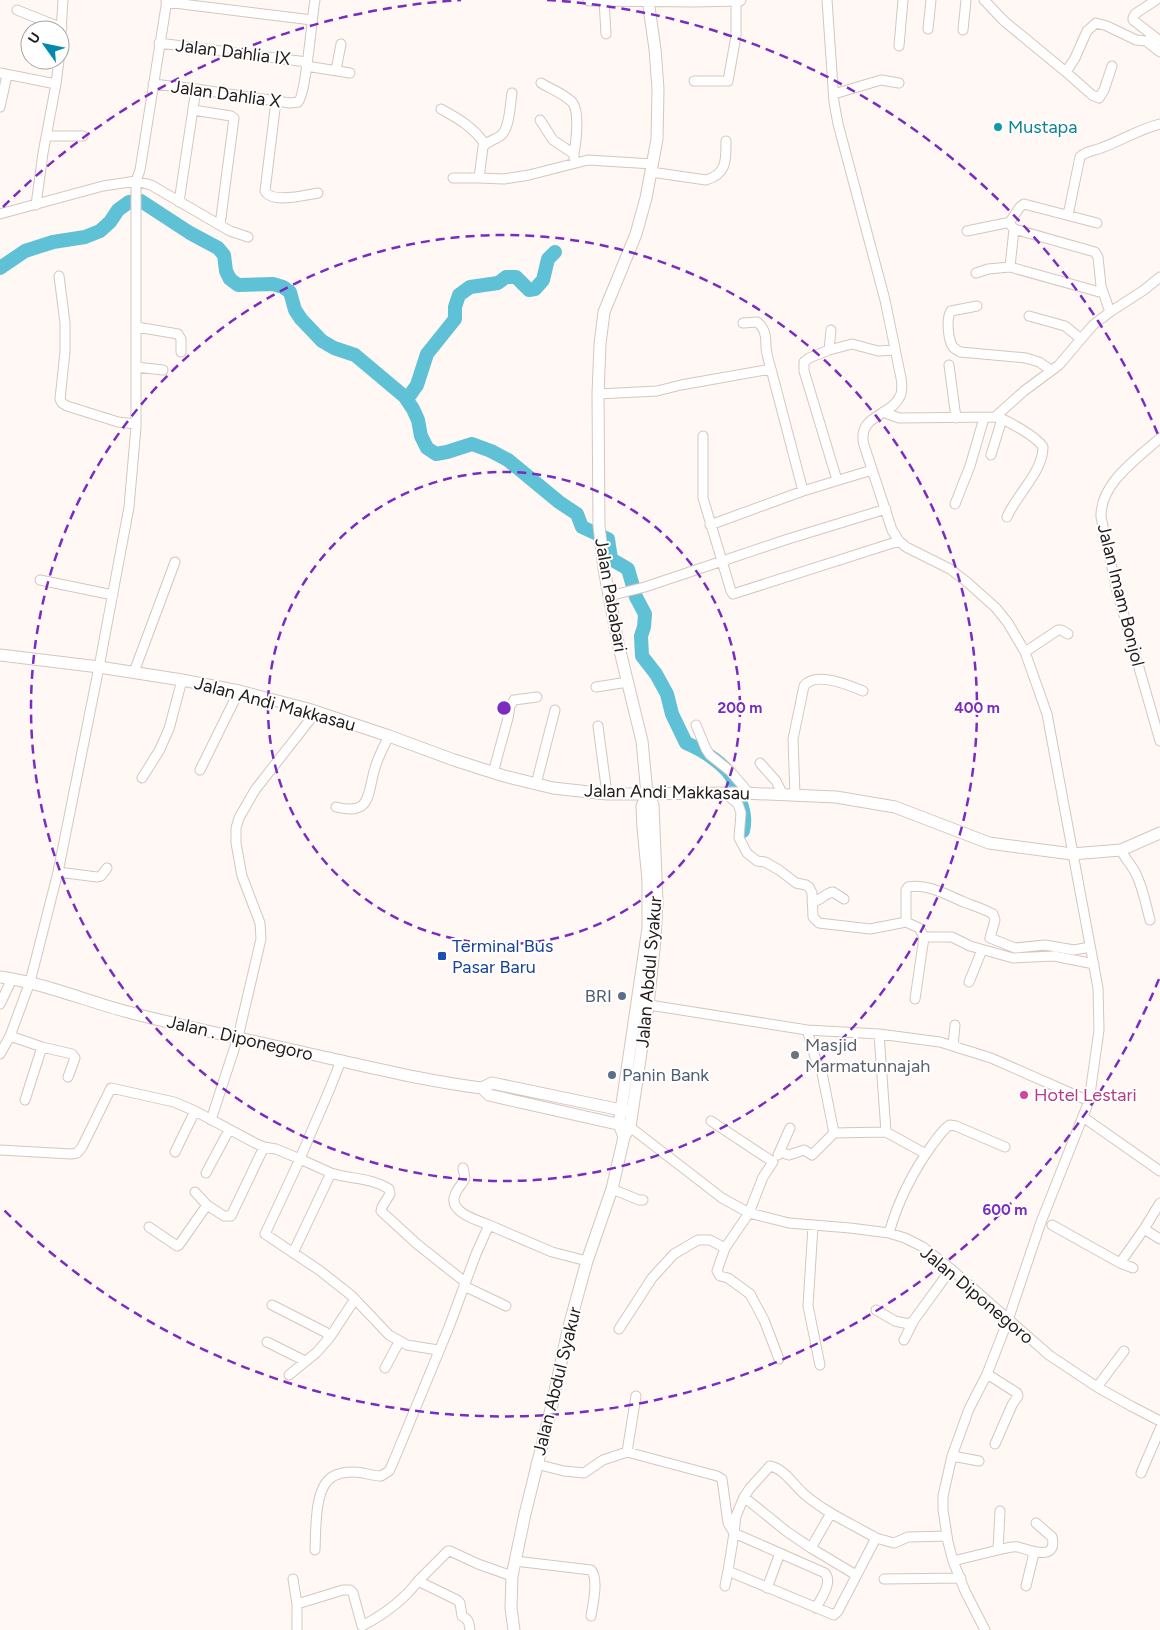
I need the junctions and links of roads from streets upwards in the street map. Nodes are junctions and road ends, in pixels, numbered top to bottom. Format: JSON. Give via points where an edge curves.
{"nodes":[{"id":1,"x":63,"y":0,"type":"edge"},
{"id":2,"x":315,"y":0,"type":"edge"},
{"id":3,"x":589,"y":0,"type":"edge"},
{"id":4,"x":604,"y":0,"type":"edge"},
{"id":5,"x":736,"y":0,"type":"edge"},
{"id":6,"x":740,"y":0,"type":"edge"},
{"id":7,"x":827,"y":0,"type":"edge"},
{"id":8,"x":903,"y":0,"type":"edge"},
{"id":9,"x":931,"y":0,"type":"edge"},
{"id":10,"x":966,"y":0,"type":"edge"},
{"id":11,"x":984,"y":0,"type":"edge"},
{"id":12,"x":1156,"y":0,"type":"edge"},
{"id":13,"x":166,"y":1,"type":"edge"},
{"id":14,"x":648,"y":1,"type":"edge"},
{"id":15,"x":17,"y":10,"type":"dead end"},
{"id":16,"x":42,"y":20,"type":"edge"},
{"id":17,"x":62,"y":20,"type":"edge"},
{"id":18,"x":312,"y":20,"type":"junction"},
{"id":19,"x":928,"y":29,"type":"dead end"},
{"id":20,"x":963,"y":30,"type":"dead end"},
{"id":21,"x":606,"y":34,"type":"dead end"},
{"id":22,"x":1160,"y":41,"type":"edge"},
{"id":23,"x":159,"y":43,"type":"junction"},
{"id":24,"x":341,"y":44,"type":"dead end"},
{"id":25,"x":899,"y":46,"type":"dead end"},
{"id":26,"x":1160,"y":52,"type":"edge"},
{"id":27,"x":306,"y":64,"type":"junction"},
{"id":28,"x":1112,"y":66,"type":"dead end"},
{"id":29,"x":58,"y":70,"type":"edge"},
{"id":30,"x":336,"y":70,"type":"junction"},
{"id":31,"x":1066,"y":72,"type":"junction"},
{"id":32,"x":350,"y":73,"type":"dead end"},
{"id":33,"x":4,"y":74,"type":"edge"},
{"id":34,"x":694,"y":81,"type":"dead end"},
{"id":35,"x":899,"y":82,"type":"dead end"},
{"id":36,"x":541,"y":83,"type":"dead end"},
{"id":37,"x":56,"y":84,"type":"junction"},
{"id":38,"x":153,"y":84,"type":"junction"},
{"id":39,"x":196,"y":89,"type":"junction"},
{"id":40,"x":512,"y":93,"type":"dead end"},
{"id":41,"x":834,"y":94,"type":"junction"},
{"id":42,"x":276,"y":101,"type":"junction"},
{"id":43,"x":0,"y":108,"type":"edge"},
{"id":44,"x":441,"y":109,"type":"dead end"},
{"id":45,"x":193,"y":110,"type":"junction"},
{"id":46,"x":540,"y":120,"type":"dead end"},
{"id":47,"x":1160,"y":124,"type":"edge"},
{"id":48,"x":46,"y":136,"type":"junction"},
{"id":49,"x":83,"y":136,"type":"dead end"},
{"id":50,"x":726,"y":141,"type":"dead end"},
{"id":51,"x":486,"y":144,"type":"junction"},
{"id":52,"x":574,"y":158,"type":"junction"},
{"id":53,"x":652,"y":168,"type":"junction"},
{"id":54,"x":453,"y":178,"type":"dead end"},
{"id":55,"x":479,"y":178,"type":"junction"},
{"id":56,"x":136,"y":181,"type":"junction"},
{"id":57,"x":318,"y":193,"type":"dead end"},
{"id":58,"x":178,"y":202,"type":"junction"},
{"id":59,"x":36,"y":205,"type":"junction"},
{"id":60,"x":0,"y":214,"type":"edge"},
{"id":61,"x":1068,"y":215,"type":"junction"},
{"id":62,"x":1097,"y":222,"type":"dead end"},
{"id":63,"x":220,"y":225,"type":"junction"},
{"id":64,"x":1012,"y":226,"type":"junction"},
{"id":65,"x":967,"y":231,"type":"dead end"},
{"id":66,"x":248,"y":238,"type":"dead end"},
{"id":67,"x":1010,"y":267,"type":"junction"},
{"id":68,"x":976,"y":273,"type":"dead end"},
{"id":69,"x":59,"y":276,"type":"dead end"},
{"id":70,"x":1160,"y":277,"type":"edge"},
{"id":71,"x":1103,"y":293,"type":"junction"},
{"id":72,"x":977,"y":306,"type":"dead end"},
{"id":73,"x":1110,"y":312,"type":"junction"},
{"id":74,"x":1029,"y":316,"type":"dead end"},
{"id":75,"x":743,"y":323,"type":"dead end"},
{"id":76,"x":136,"y":327,"type":"junction"},
{"id":77,"x":830,"y":330,"type":"dead end"},
{"id":78,"x":1081,"y":339,"type":"junction"},
{"id":79,"x":829,"y":350,"type":"junction"},
{"id":80,"x":895,"y":350,"type":"junction"},
{"id":81,"x":180,"y":352,"type":"dead end"},
{"id":82,"x":949,"y":365,"type":"dead end"},
{"id":83,"x":136,"y":367,"type":"junction"},
{"id":84,"x":771,"y":369,"type":"junction"},
{"id":85,"x":163,"y":370,"type":"dead end"},
{"id":86,"x":1051,"y":370,"type":"junction"},
{"id":87,"x":598,"y":394,"type":"junction"},
{"id":88,"x":883,"y":412,"type":"junction"},
{"id":89,"x":956,"y":418,"type":"junction"},
{"id":90,"x":984,"y":418,"type":"junction"},
{"id":91,"x":998,"y":418,"type":"junction"},
{"id":92,"x":136,"y":424,"type":"junction"},
{"id":93,"x":703,"y":436,"type":"dead end"},
{"id":94,"x":1160,"y":438,"type":"edge"},
{"id":95,"x":991,"y":455,"type":"dead end"},
{"id":96,"x":872,"y":470,"type":"junction"},
{"id":97,"x":837,"y":480,"type":"junction"},
{"id":98,"x":803,"y":491,"type":"junction"},
{"id":99,"x":955,"y":504,"type":"dead end"},
{"id":100,"x":886,"y":509,"type":"junction"},
{"id":101,"x":1007,"y":518,"type":"dead end"},
{"id":102,"x":710,"y":525,"type":"junction"},
{"id":103,"x":898,"y":542,"type":"junction"},
{"id":104,"x":721,"y":561,"type":"junction"},
{"id":105,"x":175,"y":562,"type":"dead end"},
{"id":106,"x":40,"y":580,"type":"dead end"},
{"id":107,"x":113,"y":595,"type":"junction"},
{"id":108,"x":609,"y":596,"type":"junction"},
{"id":109,"x":1068,"y":634,"type":"dead end"},
{"id":110,"x":1024,"y":652,"type":"junction"},
{"id":111,"x":0,"y":658,"type":"edge"},
{"id":112,"x":100,"y":667,"type":"junction"},
{"id":113,"x":134,"y":672,"type":"junction"},
{"id":114,"x":182,"y":680,"type":"junction"},
{"id":115,"x":628,"y":682,"type":"junction"},
{"id":116,"x":596,"y":687,"type":"dead end"},
{"id":117,"x":863,"y":691,"type":"dead end"},
{"id":118,"x":239,"y":692,"type":"junction"},
{"id":119,"x":537,"y":697,"type":"dead end"},
{"id":120,"x":554,"y":710,"type":"dead end"},
{"id":121,"x":316,"y":712,"type":"junction"},
{"id":122,"x":696,"y":725,"type":"dead end"},
{"id":123,"x":598,"y":726,"type":"dead end"},
{"id":124,"x":389,"y":736,"type":"junction"},
{"id":125,"x":1160,"y":741,"type":"edge"},
{"id":126,"x":760,"y":763,"type":"dead end"},
{"id":127,"x":200,"y":770,"type":"dead end"},
{"id":128,"x":493,"y":773,"type":"junction"},
{"id":129,"x":142,"y":778,"type":"dead end"},
{"id":130,"x":536,"y":784,"type":"junction"},
{"id":131,"x":738,"y":793,"type":"junction"},
{"id":132,"x":607,"y":794,"type":"junction"},
{"id":133,"x":647,"y":794,"type":"junction"},
{"id":134,"x":783,"y":795,"type":"junction"},
{"id":135,"x":795,"y":795,"type":"junction"},
{"id":136,"x":336,"y":807,"type":"dead end"},
{"id":137,"x":1160,"y":833,"type":"edge"},
{"id":138,"x":1121,"y":850,"type":"junction"},
{"id":139,"x":1072,"y":854,"type":"junction"},
{"id":140,"x":107,"y":868,"type":"dead end"},
{"id":141,"x":58,"y":872,"type":"junction"},
{"id":142,"x":844,"y":899,"type":"dead end"},
{"id":143,"x":816,"y":901,"type":"junction"},
{"id":144,"x":1150,"y":920,"type":"dead end"},
{"id":145,"x":906,"y":922,"type":"junction"},
{"id":146,"x":924,"y":937,"type":"junction"},
{"id":147,"x":987,"y":946,"type":"junction"},
{"id":148,"x":1092,"y":955,"type":"junction"},
{"id":149,"x":6,"y":978,"type":"edge"},
{"id":150,"x":30,"y":982,"type":"junction"},
{"id":151,"x":970,"y":982,"type":"dead end"},
{"id":152,"x":915,"y":999,"type":"dead end"},
{"id":153,"x":0,"y":1004,"type":"edge"},
{"id":154,"x":643,"y":1004,"type":"junction"},
{"id":155,"x":955,"y":1025,"type":"dead end"},
{"id":156,"x":807,"y":1030,"type":"junction"},
{"id":157,"x":879,"y":1034,"type":"junction"},
{"id":158,"x":10,"y":1036,"type":"junction"},
{"id":159,"x":238,"y":1037,"type":"junction"},
{"id":160,"x":953,"y":1046,"type":"junction"},
{"id":161,"x":42,"y":1047,"type":"junction"},
{"id":162,"x":0,"y":1054,"type":"edge"},
{"id":163,"x":341,"y":1060,"type":"junction"},
{"id":164,"x":68,"y":1077,"type":"dead end"},
{"id":165,"x":482,"y":1088,"type":"junction"},
{"id":166,"x":25,"y":1100,"type":"dead end"},
{"id":167,"x":1089,"y":1101,"type":"junction"},
{"id":168,"x":621,"y":1110,"type":"junction"},
{"id":169,"x":196,"y":1111,"type":"junction"},
{"id":170,"x":633,"y":1112,"type":"junction"},
{"id":171,"x":212,"y":1117,"type":"junction"},
{"id":172,"x":1083,"y":1117,"type":"junction"},
{"id":173,"x":711,"y":1121,"type":"dead end"},
{"id":174,"x":790,"y":1128,"type":"dead end"},
{"id":175,"x":624,"y":1129,"type":"junction"},
{"id":176,"x":230,"y":1130,"type":"junction"},
{"id":177,"x":886,"y":1132,"type":"junction"},
{"id":178,"x":834,"y":1134,"type":"junction"},
{"id":179,"x":264,"y":1147,"type":"junction"},
{"id":180,"x":1005,"y":1147,"type":"dead end"},
{"id":181,"x":0,"y":1150,"type":"edge"},
{"id":182,"x":175,"y":1152,"type":"dead end"},
{"id":183,"x":780,"y":1152,"type":"junction"},
{"id":184,"x":926,"y":1154,"type":"junction"},
{"id":185,"x":300,"y":1159,"type":"junction"},
{"id":186,"x":774,"y":1162,"type":"junction"},
{"id":187,"x":463,"y":1168,"type":"dead end"},
{"id":188,"x":1160,"y":1171,"type":"edge"},
{"id":189,"x":206,"y":1173,"type":"dead end"},
{"id":190,"x":331,"y":1173,"type":"junction"},
{"id":191,"x":612,"y":1189,"type":"junction"},
{"id":192,"x":195,"y":1192,"type":"dead end"},
{"id":193,"x":643,"y":1200,"type":"dead end"},
{"id":194,"x":1160,"y":1203,"type":"edge"},
{"id":195,"x":207,"y":1205,"type":"junction"},
{"id":196,"x":749,"y":1213,"type":"junction"},
{"id":197,"x":489,"y":1225,"type":"junction"},
{"id":198,"x":1052,"y":1225,"type":"dead end"},
{"id":199,"x":813,"y":1226,"type":"junction"},
{"id":200,"x":149,"y":1227,"type":"dead end"},
{"id":201,"x":1144,"y":1229,"type":"junction"},
{"id":202,"x":889,"y":1233,"type":"junction"},
{"id":203,"x":1160,"y":1239,"type":"edge"},
{"id":204,"x":725,"y":1248,"type":"junction"},
{"id":205,"x":293,"y":1253,"type":"junction"},
{"id":206,"x":587,"y":1261,"type":"junction"},
{"id":207,"x":1120,"y":1264,"type":"junction"},
{"id":208,"x":1133,"y":1268,"type":"dead end"},
{"id":209,"x":951,"y":1269,"type":"junction"},
{"id":210,"x":465,"y":1284,"type":"junction"},
{"id":211,"x":355,"y":1298,"type":"junction"},
{"id":212,"x":272,"y":1305,"type":"dead end"},
{"id":213,"x":506,"y":1306,"type":"dead end"},
{"id":214,"x":876,"y":1310,"type":"dead end"},
{"id":215,"x":914,"y":1320,"type":"junction"},
{"id":216,"x":1008,"y":1320,"type":"junction"},
{"id":217,"x":619,"y":1329,"type":"dead end"},
{"id":218,"x":330,"y":1337,"type":"junction"},
{"id":219,"x":904,"y":1340,"type":"dead end"},
{"id":220,"x":267,"y":1342,"type":"dead end"},
{"id":221,"x":399,"y":1342,"type":"junction"},
{"id":222,"x":438,"y":1350,"type":"junction"},
{"id":223,"x":1124,"y":1350,"type":"dead end"},
{"id":224,"x":779,"y":1359,"type":"dead end"},
{"id":225,"x":305,"y":1361,"type":"junction"},
{"id":226,"x":820,"y":1365,"type":"dead end"},
{"id":227,"x":385,"y":1368,"type":"dead end"},
{"id":228,"x":986,"y":1374,"type":"junction"},
{"id":229,"x":289,"y":1375,"type":"dead end"},
{"id":230,"x":1097,"y":1386,"type":"junction"},
{"id":231,"x":636,"y":1396,"type":"dead end"},
{"id":232,"x":1160,"y":1421,"type":"edge"},
{"id":233,"x":1160,"y":1429,"type":"edge"},
{"id":234,"x":995,"y":1444,"type":"dead end"},
{"id":235,"x":627,"y":1452,"type":"junction"},
{"id":236,"x":952,"y":1456,"type":"junction"},
{"id":237,"x":979,"y":1461,"type":"dead end"},
{"id":238,"x":536,"y":1464,"type":"junction"},
{"id":239,"x":1141,"y":1473,"type":"dead end"},
{"id":240,"x":744,"y":1497,"type":"junction"},
{"id":241,"x":1000,"y":1511,"type":"dead end"},
{"id":242,"x":831,"y":1512,"type":"junction"},
{"id":243,"x":1036,"y":1523,"type":"dead end"},
{"id":244,"x":734,"y":1532,"type":"junction"},
{"id":245,"x":876,"y":1538,"type":"junction"},
{"id":246,"x":948,"y":1539,"type":"junction"},
{"id":247,"x":811,"y":1548,"type":"junction"},
{"id":248,"x":314,"y":1550,"type":"dead end"},
{"id":249,"x":998,"y":1550,"type":"junction"},
{"id":250,"x":780,"y":1553,"type":"junction"},
{"id":251,"x":1034,"y":1553,"type":"junction"},
{"id":252,"x":514,"y":1561,"type":"junction"},
{"id":253,"x":954,"y":1561,"type":"junction"},
{"id":254,"x":728,"y":1571,"type":"junction"},
{"id":255,"x":856,"y":1574,"type":"junction"},
{"id":256,"x":512,"y":1576,"type":"junction"},
{"id":257,"x":960,"y":1578,"type":"junction"},
{"id":258,"x":292,"y":1579,"type":"dead end"},
{"id":259,"x":884,"y":1579,"type":"dead end"},
{"id":260,"x":418,"y":1581,"type":"junction"},
{"id":261,"x":725,"y":1586,"type":"dead end"},
{"id":262,"x":1026,"y":1586,"type":"dead end"},
{"id":263,"x":767,"y":1588,"type":"junction"},
{"id":264,"x":297,"y":1604,"type":"junction"},
{"id":265,"x":816,"y":1608,"type":"junction"},
{"id":266,"x":591,"y":1616,"type":"dead end"},
{"id":267,"x":360,"y":1629,"type":"edge"},
{"id":268,"x":297,"y":1630,"type":"edge"},
{"id":269,"x":470,"y":1630,"type":"edge"},
{"id":270,"x":514,"y":1630,"type":"edge"},
{"id":271,"x":985,"y":1630,"type":"edge"}],
"edges":[{"from":1,"to":17,"type":"street"},
{"from":2,"to":18,"type":"street"},
{"from":3,"to":4,"type":"street"},
{"from":4,"to":14,"type":"street"},
{"from":4,"to":21,"type":"street"},
{"from":5,"to":6,"type":"street"},
{"from":5,"to":14,"type":"street"},
{"from":5,"to":34,"type":"street","via":[[736,36],[728,81]]},
{"from":7,"to":41,"type":"street"},
{"from":8,"to":25,"type":"street"},
{"from":9,"to":19,"type":"street"},
{"from":10,"to":20,"type":"street"},
{"from":11,"to":31,"type":"street","via":[[1004,21]]},
{"from":12,"to":22,"type":"street","via":[[1133,18]]},
{"from":13,"to":18,"type":"street"},
{"from":13,"to":23,"type":"street"},
{"from":14,"to":53,"type":"street","name":"Jalan Pababari","via":[[658,97],[657,139]]},
{"from":15,"to":16,"type":"street"},
{"from":18,"to":27,"type":"street"},
{"from":23,"to":27,"type":"street","name":"Jalan Dahlia IX"},
{"from":23,"to":38,"type":"street"},
{"from":24,"to":30,"type":"street"},
{"from":26,"to":31,"type":"street","via":[[1146,41],[1096,24],[1087,31]]},
{"from":27,"to":30,"type":"street","name":"Jalan Dahlia IX"},
{"from":27,"to":42,"type":"street","name":"Jalan Dahlia X","via":[[302,96],[298,102]]},
{"from":28,"to":31,"type":"street","via":[[1099,98]]},
{"from":29,"to":37,"type":"street"},
{"from":30,"to":32,"type":"street","name":"Jalan Dahlia IX"},
{"from":33,"to":37,"type":"street"},
{"from":33,"to":43,"type":"street"},
{"from":35,"to":41,"type":"street","via":[[881,80]]},
{"from":36,"to":52,"type":"street","via":[[574,106]]},
{"from":37,"to":48,"type":"street"},
{"from":38,"to":39,"type":"street","name":"Jalan Dahlia X"},
{"from":38,"to":56,"type":"street"},
{"from":39,"to":42,"type":"street","name":"Jalan Dahlia X"},
{"from":39,"to":45,"type":"street"},
{"from":40,"to":51,"type":"street","via":[[507,128],[501,136]]},
{"from":41,"to":80,"type":"street","via":[[838,124],[885,300]]},
{"from":42,"to":57,"type":"street","via":[[266,194],[292,198]]},
{"from":44,"to":51,"type":"street","via":[[468,125]]},
{"from":45,"to":58,"type":"street"},
{"from":45,"to":63,"type":"street","via":[[234,118]]},
{"from":46,"to":52,"type":"street","via":[[553,140]]},
{"from":47,"to":61,"type":"street","via":[[1082,154]]},
{"from":48,"to":49,"type":"street"},
{"from":48,"to":59,"type":"street"},
{"from":50,"to":53,"type":"street","via":[[726,161],[715,178],[706,180]]},
{"from":51,"to":55,"type":"street","via":[[480,158]]},
{"from":52,"to":53,"type":"street"},
{"from":52,"to":55,"type":"street","via":[[529,175]]},
{"from":53,"to":87,"type":"street","name":"Jalan Pababari","via":[[636,234],[606,304],[601,331]]},
{"from":54,"to":55,"type":"street"},
{"from":56,"to":58,"type":"street","via":[[151,185]]},
{"from":56,"to":59,"type":"street","via":[[103,186]]},
{"from":56,"to":76,"type":"street"},
{"from":58,"to":63,"type":"street"},
{"from":59,"to":60,"type":"street"},
{"from":61,"to":62,"type":"street"},
{"from":61,"to":64,"type":"street","via":[[1023,206]]},
{"from":63,"to":66,"type":"street"},
{"from":64,"to":65,"type":"street","via":[[1002,223]]},
{"from":64,"to":67,"type":"street"},
{"from":64,"to":71,"type":"street","via":[[1095,252]]},
{"from":67,"to":68,"type":"street"},
{"from":67,"to":71,"type":"street"},
{"from":69,"to":92,"type":"street","via":[[65,323],[62,403],[118,422]]},
{"from":70,"to":73,"type":"street"},
{"from":71,"to":73,"type":"street"},
{"from":72,"to":86,"type":"street","via":[[950,311],[954,348],[960,352],[1026,358]]},
{"from":73,"to":78,"type":"street"},
{"from":74,"to":78,"type":"street","via":[[1065,326]]},
{"from":75,"to":84,"type":"street","via":[[754,321],[762,327]]},
{"from":76,"to":81,"type":"street","via":[[178,334]]},
{"from":76,"to":83,"type":"street"},
{"from":77,"to":79,"type":"street"},
{"from":78,"to":86,"type":"street"},
{"from":79,"to":80,"type":"street","via":[[852,344],[878,351]]},
{"from":79,"to":97,"type":"street","via":[[806,359],[803,365]]},
{"from":80,"to":88,"type":"street","via":[[901,394]]},
{"from":82,"to":89,"type":"street"},
{"from":83,"to":85,"type":"street"},
{"from":83,"to":92,"type":"street"},
{"from":84,"to":87,"type":"street","via":[[657,391]]},
{"from":84,"to":98,"type":"street"},
{"from":86,"to":91,"type":"street"},
{"from":87,"to":108,"type":"street","name":"Jalan Pababari","via":[[599,526]]},
{"from":88,"to":89,"type":"street","via":[[899,418]]},
{"from":88,"to":96,"type":"street","via":[[862,430]]},
{"from":89,"to":90,"type":"street"},
{"from":90,"to":91,"type":"street"},
{"from":90,"to":99,"type":"street"},
{"from":91,"to":95,"type":"street"},
{"from":91,"to":101,"type":"street","via":[[1034,438],[1043,448],[1040,464],[1010,508]]},
{"from":92,"to":107,"type":"street","via":[[129,507]]},
{"from":93,"to":102,"type":"street","via":[[702,493]]},
{"from":94,"to":125,"type":"street","name":"Jalan Imam Bonjol","via":[[1108,489],[1101,508],[1117,592]]},
{"from":96,"to":97,"type":"street"},
{"from":96,"to":100,"type":"street"},
{"from":97,"to":98,"type":"street"},
{"from":98,"to":102,"type":"street"},
{"from":100,"to":103,"type":"street"},
{"from":100,"to":104,"type":"street"},
{"from":102,"to":104,"type":"street"},
{"from":103,"to":104,"type":"street","via":[[736,594],[732,593]]},
{"from":103,"to":110,"type":"street","via":[[937,561],[967,582],[996,608]]},
{"from":104,"to":108,"type":"street"},
{"from":105,"to":113,"type":"street"},
{"from":106,"to":107,"type":"street"},
{"from":107,"to":112,"type":"street"},
{"from":108,"to":115,"type":"street","name":"Jalan Pababari"},
{"from":109,"to":110,"type":"street","via":[[1058,630]]},
{"from":110,"to":139,"type":"street","via":[[1047,714]]},
{"from":111,"to":112,"type":"street","name":"Jalan Andi Makkasau"},
{"from":112,"to":113,"type":"street","name":"Jalan Andi Makkasau"},
{"from":112,"to":141,"type":"street"},
{"from":113,"to":114,"type":"street","name":"Jalan Andi Makkasau"},
{"from":114,"to":118,"type":"street","name":"Jalan Andi Makkasau"},
{"from":114,"to":129,"type":"street","via":[[169,729]]},
{"from":115,"to":116,"type":"street"},
{"from":115,"to":133,"type":"street","name":"Jalan Pababari","via":[[642,742]]},
{"from":117,"to":135,"type":"street","via":[[823,679],[814,679],[804,686],[793,739]]},
{"from":118,"to":121,"type":"street","name":"Jalan Andi Makkasau"},
{"from":118,"to":127,"type":"street"},
{"from":119,"to":128,"type":"street","via":[[514,700],[510,706]]},
{"from":120,"to":130,"type":"street"},
{"from":121,"to":124,"type":"street","name":"Jalan Andi Makkasau"},
{"from":121,"to":159,"type":"street","via":[[256,790],[236,828],[242,876],[261,930]]},
{"from":122,"to":131,"type":"street","via":[[710,755],[730,771]]},
{"from":123,"to":132,"type":"street"},
{"from":124,"to":128,"type":"street","name":"Jalan Andi Makkasau"},
{"from":124,"to":136,"type":"street","via":[[375,766],[365,802],[356,810]]},
{"from":126,"to":134,"type":"street"},
{"from":128,"to":130,"type":"street","name":"Jalan Andi Makkasau"},
{"from":130,"to":132,"type":"street","name":"Jalan Andi Makkasau"},
{"from":131,"to":133,"type":"street","name":"Jalan Andi Makkasau"},
{"from":131,"to":134,"type":"street","name":"Jalan Andi Makkasau"},
{"from":131,"to":143,"type":"street","via":[[741,813],[739,838],[746,853],[796,883],[806,885]]},
{"from":132,"to":133,"type":"street","name":"Jalan Andi Makkasau"},
{"from":133,"to":154,"type":"street","name":"Jalan Abdul Syakur","via":[[642,806],[648,880]]},
{"from":134,"to":135,"type":"street","name":"Jalan Andi Makkasau"},
{"from":135,"to":139,"type":"street","name":"Jalan Andi Makkasau","via":[[836,797],[895,807],[989,843]]},
{"from":137,"to":138,"type":"street","name":"Jalan Andi Makkasau"},
{"from":138,"to":139,"type":"street","name":"Jalan Andi Makkasau"},
{"from":138,"to":144,"type":"street","via":[[1137,875]]},
{"from":139,"to":148,"type":"street"},
{"from":140,"to":141,"type":"street","via":[[97,877]]},
{"from":141,"to":150,"type":"street"},
{"from":142,"to":143,"type":"street","via":[[833,892]]},
{"from":143,"to":145,"type":"street","via":[[813,917],[819,923],[870,929]]},
{"from":145,"to":146,"type":"street","via":[[919,928]]},
{"from":145,"to":147,"type":"street","via":[[908,887],[941,892],[993,914]]},
{"from":146,"to":147,"type":"street","via":[[952,937],[970,946]]},
{"from":146,"to":152,"type":"street"},
{"from":147,"to":148,"type":"street","via":[[1045,945]]},
{"from":147,"to":148,"type":"street","via":[[1013,958]]},
{"from":147,"to":151,"type":"street"},
{"from":148,"to":167,"type":"street","via":[[1098,988],[1099,1030]]},
{"from":149,"to":150,"type":"street","name":"Jalan . Diponegoro"},
{"from":149,"to":153,"type":"street"},
{"from":150,"to":158,"type":"street"},
{"from":150,"to":159,"type":"street","name":"Jalan . Diponegoro","via":[[128,1012]]},
{"from":154,"to":156,"type":"street"},
{"from":154,"to":168,"type":"street","name":"Jalan Abdul Syakur"},
{"from":154,"to":170,"type":"street","name":"Jalan Abdul Syakur"},
{"from":155,"to":160,"type":"street"},
{"from":156,"to":157,"type":"street"},
{"from":156,"to":178,"type":"street","via":[[822,1073]]},
{"from":157,"to":160,"type":"street"},
{"from":157,"to":177,"type":"street"},
{"from":158,"to":161,"type":"street"},
{"from":158,"to":162,"type":"street"},
{"from":159,"to":163,"type":"street","name":"Jalan . Diponegoro"},
{"from":159,"to":171,"type":"street"},
{"from":160,"to":167,"type":"street","via":[[991,1058]]},
{"from":161,"to":164,"type":"street","via":[[74,1056]]},
{"from":161,"to":166,"type":"street"},
{"from":163,"to":165,"type":"street","name":"Jalan . Diponegoro"},
{"from":163,"to":185,"type":"street"},
{"from":165,"to":168,"type":"street","via":[[492,1083]]},
{"from":165,"to":175,"type":"street","name":"Jalan Diponegoro","via":[[489,1095]]},
{"from":167,"to":172,"type":"street"},
{"from":168,"to":170,"type":"street"},
{"from":168,"to":175,"type":"street","name":"Jalan Abdul Syakur"},
{"from":169,"to":171,"type":"street"},
{"from":169,"to":181,"type":"street","via":[[174,1102],[111,1088],[78,1153]]},
{"from":169,"to":182,"type":"street"},
{"from":170,"to":175,"type":"street","name":"Jalan Abdul Syakur"},
{"from":171,"to":176,"type":"street"},
{"from":172,"to":188,"type":"street"},
{"from":172,"to":216,"type":"street","via":[[1041,1222]]},
{"from":173,"to":186,"type":"street"},
{"from":174,"to":183,"type":"street"},
{"from":175,"to":191,"type":"street","name":"Jalan Abdul Syakur"},
{"from":175,"to":196,"type":"street","name":"Jalan Diponegoro"},
{"from":176,"to":179,"type":"street"},
{"from":176,"to":189,"type":"street"},
{"from":177,"to":178,"type":"street"},
{"from":177,"to":184,"type":"street"},
{"from":178,"to":183,"type":"street","via":[[812,1155],[804,1150],[789,1155]]},
{"from":179,"to":185,"type":"street"},
{"from":179,"to":195,"type":"street","via":[[232,1214],[226,1217]]},
{"from":180,"to":184,"type":"street","via":[[950,1125]]},
{"from":183,"to":186,"type":"street"},
{"from":184,"to":202,"type":"street","via":[[911,1176]]},
{"from":185,"to":190,"type":"street"},
{"from":185,"to":205,"type":"street","via":[[264,1233]]},
{"from":186,"to":196,"type":"street","via":[[760,1184]]},
{"from":187,"to":197,"type":"street","via":[[464,1180],[456,1192],[454,1204],[459,1211]]},
{"from":190,"to":205,"type":"street"},
{"from":190,"to":210,"type":"street","via":[[372,1180],[389,1189],[390,1194],[381,1211]]},
{"from":191,"to":193,"type":"street"},
{"from":191,"to":206,"type":"street","name":"Jalan Abdul Syakur"},
{"from":192,"to":195,"type":"street"},
{"from":194,"to":201,"type":"street"},
{"from":195,"to":200,"type":"street","via":[[177,1246]]},
{"from":196,"to":199,"type":"street","name":"Jalan Diponegoro"},
{"from":196,"to":204,"type":"street"},
{"from":197,"to":206,"type":"street","via":[[552,1252]]},
{"from":197,"to":210,"type":"street"},
{"from":198,"to":207,"type":"street"},
{"from":199,"to":202,"type":"street","name":"Jalan Diponegoro"},
{"from":199,"to":226,"type":"street","via":[[808,1306]]},
{"from":201,"to":203,"type":"street"},
{"from":201,"to":207,"type":"street"},
{"from":202,"to":209,"type":"street","name":"Jalan Diponegoro","via":[[923,1247]]},
{"from":204,"to":217,"type":"street","via":[[710,1240],[698,1240],[674,1254],[652,1278]]},
{"from":204,"to":224,"type":"street","via":[[717,1271],[750,1294]]},
{"from":205,"to":211,"type":"street"},
{"from":206,"to":238,"type":"street","name":"Jalan Abdul Syakur"},
{"from":207,"to":208,"type":"street"},
{"from":209,"to":215,"type":"street"},
{"from":209,"to":216,"type":"street","name":"Jalan Diponegoro"},
{"from":210,"to":213,"type":"street"},
{"from":210,"to":222,"type":"street"},
{"from":211,"to":218,"type":"street"},
{"from":211,"to":221,"type":"street","via":[[388,1335]]},
{"from":212,"to":218,"type":"street"},
{"from":214,"to":215,"type":"street","via":[[895,1321],[909,1324]]},
{"from":215,"to":219,"type":"street"},
{"from":216,"to":228,"type":"street"},
{"from":216,"to":230,"type":"street","name":"Jalan Diponegoro","via":[[1049,1355]]},
{"from":218,"to":225,"type":"street"},
{"from":220,"to":225,"type":"street"},
{"from":221,"to":222,"type":"street"},
{"from":221,"to":227,"type":"street"},
{"from":222,"to":248,"type":"street","via":[[389,1471],[381,1476],[355,1472],[340,1474],[326,1482],[317,1508]]},
{"from":223,"to":230,"type":"street"},
{"from":225,"to":229,"type":"street"},
{"from":228,"to":234,"type":"street","via":[[1018,1396]]},
{"from":228,"to":236,"type":"street"},
{"from":230,"to":232,"type":"street","name":"Jalan Diponegoro"},
{"from":231,"to":235,"type":"street"},
{"from":233,"to":239,"type":"street"},
{"from":235,"to":238,"type":"street","via":[[603,1460],[584,1473]]},
{"from":235,"to":244,"type":"street","via":[[721,1478],[728,1523]]},
{"from":236,"to":237,"type":"street"},
{"from":236,"to":246,"type":"street","via":[[943,1496]]},
{"from":238,"to":252,"type":"street","name":"Jalan Abdul Syakur"},
{"from":240,"to":242,"type":"street","via":[[772,1466]]},
{"from":240,"to":244,"type":"street"},
{"from":240,"to":247,"type":"street"},
{"from":241,"to":249,"type":"street"},
{"from":242,"to":245,"type":"street"},
{"from":242,"to":247,"type":"street"},
{"from":243,"to":251,"type":"street","via":[[1054,1540],[1049,1551]]},
{"from":244,"to":250,"type":"street"},
{"from":244,"to":254,"type":"street"},
{"from":245,"to":246,"type":"street","via":[[894,1543],[900,1540]]},
{"from":245,"to":255,"type":"street"},
{"from":246,"to":253,"type":"street"},
{"from":247,"to":255,"type":"street"},
{"from":249,"to":251,"type":"street","via":[[1017,1547]]},
{"from":249,"to":253,"type":"street"},
{"from":250,"to":263,"type":"street"},
{"from":250,"to":265,"type":"street","via":[[821,1570],[828,1577],[829,1583]]},
{"from":251,"to":262,"type":"street"},
{"from":252,"to":256,"type":"street","name":"Jalan Abdul Syakur"},
{"from":252,"to":266,"type":"street","via":[[591,1570],[594,1573]]},
{"from":253,"to":257,"type":"street"},
{"from":254,"to":261,"type":"street"},
{"from":254,"to":263,"type":"street"},
{"from":255,"to":265,"type":"street","via":[[835,1614]]},
{"from":256,"to":260,"type":"street","via":[[448,1551]]},
{"from":256,"to":270,"type":"street","name":"Jalan Abdul Syakur"},
{"from":257,"to":259,"type":"street"},
{"from":257,"to":271,"type":"street"},
{"from":258,"to":264,"type":"street"},
{"from":260,"to":267,"type":"street","via":[[395,1605]]},
{"from":260,"to":269,"type":"street","via":[[457,1600]]},
{"from":263,"to":265,"type":"street"},
{"from":264,"to":267,"type":"street","via":[[350,1590]]},
{"from":264,"to":268,"type":"street"}]}
